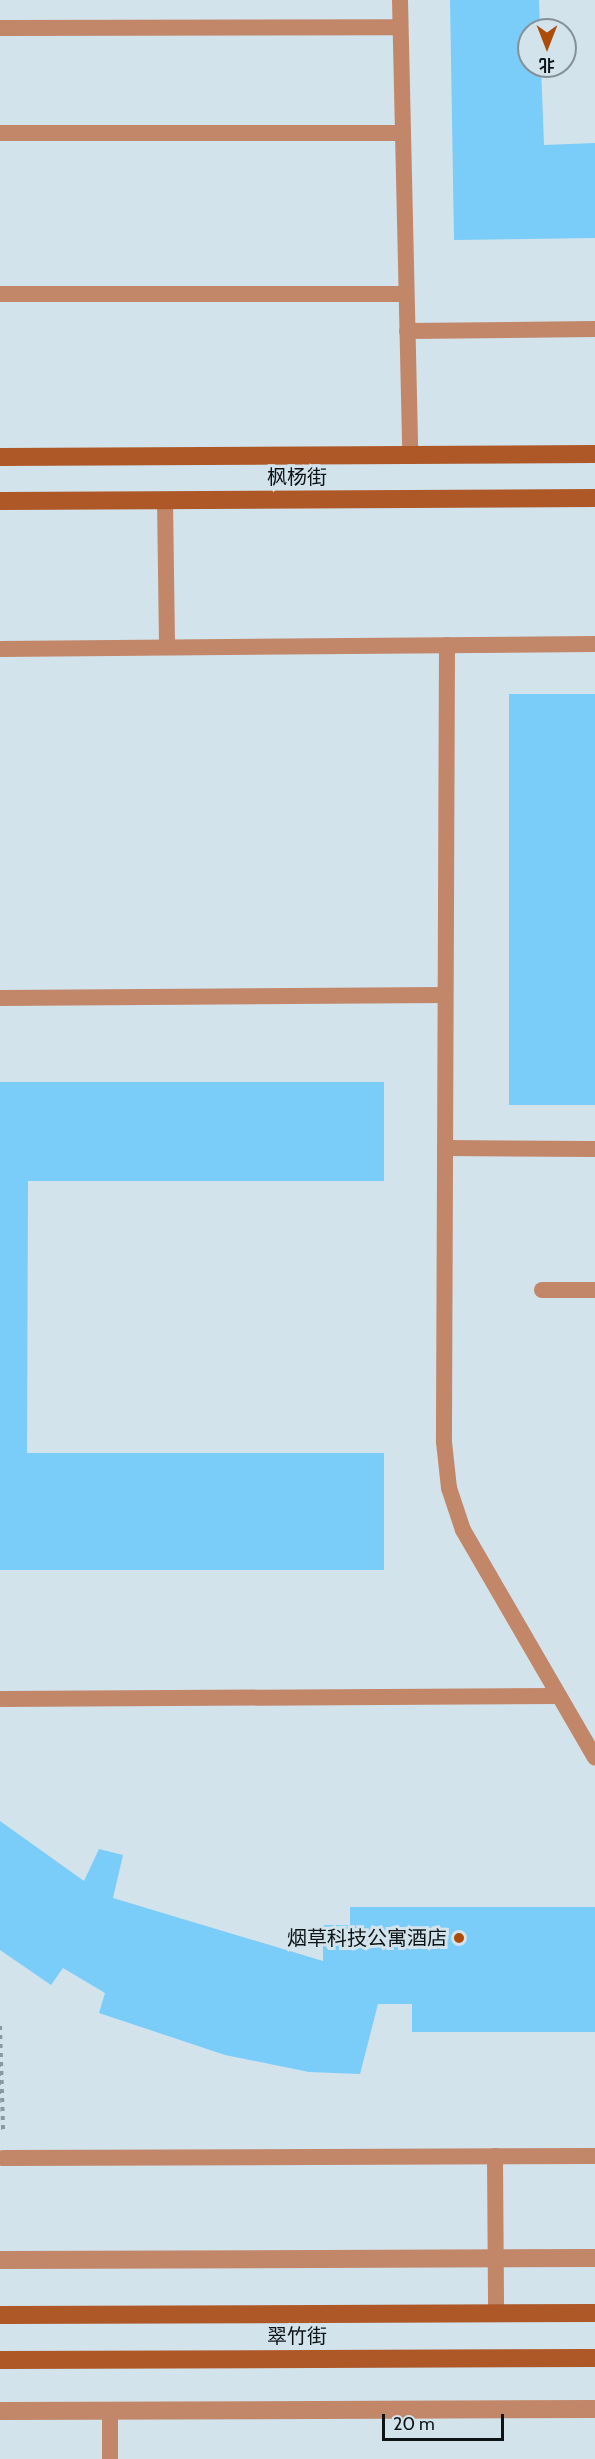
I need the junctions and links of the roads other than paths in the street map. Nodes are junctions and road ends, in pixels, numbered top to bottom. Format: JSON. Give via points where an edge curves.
{"nodes":[{"id":1,"x":400,"y":0,"type":"edge"},
{"id":2,"x":400,"y":27,"type":"junction"},
{"id":3,"x":0,"y":28,"type":"edge"},
{"id":4,"x":0,"y":133,"type":"edge"},
{"id":5,"x":403,"y":133,"type":"junction"},
{"id":6,"x":0,"y":294,"type":"edge"},
{"id":7,"x":406,"y":294,"type":"junction"},
{"id":8,"x":595,"y":329,"type":"edge"},
{"id":9,"x":407,"y":331,"type":"junction"},
{"id":10,"x":595,"y":454,"type":"edge"},
{"id":11,"x":410,"y":455,"type":"junction"},
{"id":12,"x":0,"y":457,"type":"edge"},
{"id":13,"x":595,"y":498,"type":"edge"},
{"id":14,"x":165,"y":500,"type":"junction"},
{"id":15,"x":0,"y":501,"type":"edge"},
{"id":16,"x":595,"y":644,"type":"edge"},
{"id":17,"x":447,"y":645,"type":"junction"},
{"id":18,"x":166,"y":647,"type":"junction"},
{"id":19,"x":0,"y":649,"type":"edge"},
{"id":20,"x":445,"y":995,"type":"junction"},
{"id":21,"x":0,"y":998,"type":"edge"},
{"id":22,"x":445,"y":1148,"type":"junction"},
{"id":23,"x":595,"y":1149,"type":"edge"},
{"id":24,"x":543,"y":1290,"type":"dead end"},
{"id":25,"x":595,"y":1290,"type":"edge"},
{"id":26,"x":559,"y":1696,"type":"junction"},
{"id":27,"x":0,"y":1699,"type":"edge"},
{"id":28,"x":595,"y":1758,"type":"edge"},
{"id":29,"x":495,"y":2156,"type":"junction"},
{"id":30,"x":595,"y":2156,"type":"edge"},
{"id":31,"x":3,"y":2158,"type":"road end"},
{"id":32,"x":496,"y":2258,"type":"junction"},
{"id":33,"x":595,"y":2258,"type":"edge"},
{"id":34,"x":0,"y":2260,"type":"edge"},
{"id":35,"x":496,"y":2313,"type":"junction"},
{"id":36,"x":595,"y":2313,"type":"edge"},
{"id":37,"x":0,"y":2315,"type":"edge"},
{"id":38,"x":595,"y":2358,"type":"edge"},
{"id":39,"x":0,"y":2360,"type":"edge"},
{"id":40,"x":595,"y":2409,"type":"edge"},
{"id":41,"x":0,"y":2411,"type":"edge"},
{"id":42,"x":110,"y":2411,"type":"junction"},
{"id":43,"x":110,"y":2459,"type":"edge"}],
"edges":[{"from":1,"to":2,"type":"lane"},
{"from":2,"to":3,"type":"lane"},
{"from":2,"to":5,"type":"lane"},
{"from":4,"to":5,"type":"lane"},
{"from":5,"to":7,"type":"lane"},
{"from":6,"to":7,"type":"lane"},
{"from":7,"to":9,"type":"lane"},
{"from":8,"to":9,"type":"lane"},
{"from":9,"to":11,"type":"lane"},
{"from":10,"to":11,"type":"street","name":"枫杨街"},
{"from":11,"to":12,"type":"street","name":"枫杨街"},
{"from":13,"to":14,"type":"street","name":"枫杨街"},
{"from":14,"to":15,"type":"street","name":"枫杨街"},
{"from":14,"to":18,"type":"lane"},
{"from":16,"to":17,"type":"lane"},
{"from":17,"to":18,"type":"lane"},
{"from":17,"to":20,"type":"lane"},
{"from":18,"to":19,"type":"lane"},
{"from":20,"to":21,"type":"lane"},
{"from":20,"to":22,"type":"lane"},
{"from":22,"to":23,"type":"lane"},
{"from":22,"to":26,"type":"lane","via":[[444,1442],[449,1488],[462,1530]]},
{"from":24,"to":25,"type":"lane"},
{"from":26,"to":27,"type":"lane"},
{"from":26,"to":28,"type":"lane"},
{"from":29,"to":30,"type":"lane"},
{"from":29,"to":31,"type":"lane"},
{"from":29,"to":32,"type":"lane"},
{"from":32,"to":33,"type":"street"},
{"from":32,"to":34,"type":"street"},
{"from":32,"to":35,"type":"lane"},
{"from":35,"to":36,"type":"street","name":"翠竹街"},
{"from":35,"to":37,"type":"street","name":"翠竹街"},
{"from":38,"to":39,"type":"street","name":"翠竹街"},
{"from":40,"to":42,"type":"street"},
{"from":41,"to":42,"type":"street"},
{"from":42,"to":43,"type":"lane"}]}
